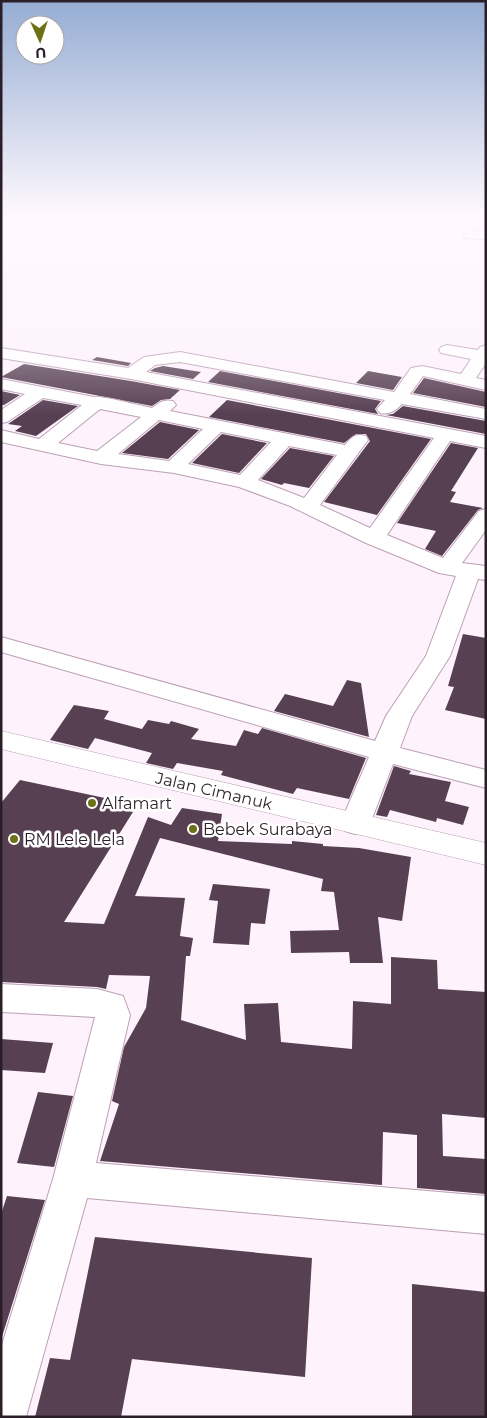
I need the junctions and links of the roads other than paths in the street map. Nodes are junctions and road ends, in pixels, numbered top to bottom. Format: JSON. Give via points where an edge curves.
{"nodes":[{"id":1,"x":447,"y":350,"type":"dead end"},
{"id":2,"x":1,"y":353,"type":"edge"},
{"id":3,"x":484,"y":353,"type":"edge"},
{"id":4,"x":25,"y":358,"type":"junction"},
{"id":5,"x":217,"y":364,"type":"junction"},
{"id":6,"x":1,"y":371,"type":"edge"},
{"id":7,"x":131,"y":374,"type":"junction"},
{"id":8,"x":465,"y":381,"type":"junction"},
{"id":9,"x":1,"y":384,"type":"edge"},
{"id":10,"x":188,"y":385,"type":"junction"},
{"id":11,"x":486,"y":385,"type":"edge"},
{"id":12,"x":40,"y":392,"type":"junction"},
{"id":13,"x":398,"y":398,"type":"junction"},
{"id":14,"x":98,"y":401,"type":"junction"},
{"id":15,"x":157,"y":413,"type":"junction"},
{"id":16,"x":486,"y":414,"type":"edge"},
{"id":17,"x":1,"y":418,"type":"edge"},
{"id":18,"x":373,"y":420,"type":"junction"},
{"id":19,"x":217,"y":426,"type":"junction"},
{"id":20,"x":445,"y":435,"type":"junction"},
{"id":21,"x":1,"y":436,"type":"edge"},
{"id":22,"x":285,"y":439,"type":"junction"},
{"id":23,"x":486,"y":442,"type":"edge"},
{"id":24,"x":42,"y":446,"type":"junction"},
{"id":25,"x":350,"y":452,"type":"junction"},
{"id":26,"x":101,"y":458,"type":"junction"},
{"id":27,"x":174,"y":467,"type":"junction"},
{"id":28,"x":245,"y":482,"type":"junction"},
{"id":29,"x":308,"y":507,"type":"junction"},
{"id":30,"x":486,"y":515,"type":"edge"},
{"id":31,"x":374,"y":538,"type":"junction"},
{"id":32,"x":467,"y":571,"type":"edge"},
{"id":33,"x":1,"y":644,"type":"edge"},
{"id":34,"x":1,"y":740,"type":"edge"},
{"id":35,"x":384,"y":754,"type":"junction"},
{"id":36,"x":486,"y":780,"type":"edge"},
{"id":37,"x":355,"y":824,"type":"junction"},
{"id":38,"x":486,"y":854,"type":"edge"},
{"id":39,"x":1,"y":998,"type":"edge"},
{"id":40,"x":73,"y":1179,"type":"junction"},
{"id":41,"x":486,"y":1215,"type":"edge"},
{"id":42,"x":3,"y":1417,"type":"edge"}],
"edges":[{"from":1,"to":3,"type":"street"},
{"from":2,"to":4,"type":"street"},
{"from":3,"to":8,"type":"street"},
{"from":4,"to":6,"type":"street"},
{"from":4,"to":7,"type":"street"},
{"from":5,"to":7,"type":"street","via":[[180,357],[160,358]]},
{"from":5,"to":10,"type":"street"},
{"from":5,"to":13,"type":"street"},
{"from":7,"to":10,"type":"street"},
{"from":8,"to":11,"type":"street"},
{"from":8,"to":13,"type":"street","via":[[417,372]]},
{"from":9,"to":12,"type":"street"},
{"from":10,"to":15,"type":"street"},
{"from":10,"to":18,"type":"street"},
{"from":12,"to":14,"type":"street"},
{"from":12,"to":17,"type":"street"},
{"from":13,"to":16,"type":"street"},
{"from":13,"to":18,"type":"street"},
{"from":14,"to":15,"type":"street"},
{"from":14,"to":24,"type":"street"},
{"from":15,"to":19,"type":"street"},
{"from":15,"to":26,"type":"street"},
{"from":18,"to":20,"type":"street"},
{"from":18,"to":25,"type":"street"},
{"from":19,"to":22,"type":"street"},
{"from":19,"to":27,"type":"street"},
{"from":20,"to":23,"type":"street"},
{"from":20,"to":31,"type":"street"},
{"from":21,"to":24,"type":"street"},
{"from":22,"to":25,"type":"street"},
{"from":22,"to":28,"type":"street"},
{"from":24,"to":26,"type":"street"},
{"from":25,"to":29,"type":"street"},
{"from":26,"to":27,"type":"street"},
{"from":27,"to":28,"type":"street"},
{"from":28,"to":29,"type":"street"},
{"from":29,"to":31,"type":"street"},
{"from":30,"to":32,"type":"street"},
{"from":31,"to":32,"type":"street"},
{"from":32,"to":35,"type":"street","via":[[438,656],[399,716]]},
{"from":33,"to":35,"type":"street"},
{"from":34,"to":37,"type":"main road","name":"Jalan Cimanuk"},
{"from":35,"to":36,"type":"street"},
{"from":35,"to":37,"type":"street"},
{"from":37,"to":38,"type":"main road","name":"Jalan Cimanuk"},
{"from":39,"to":40,"type":"street","via":[[111,1006],[113,1015]]},
{"from":40,"to":41,"type":"street"},
{"from":40,"to":42,"type":"street"}]}
